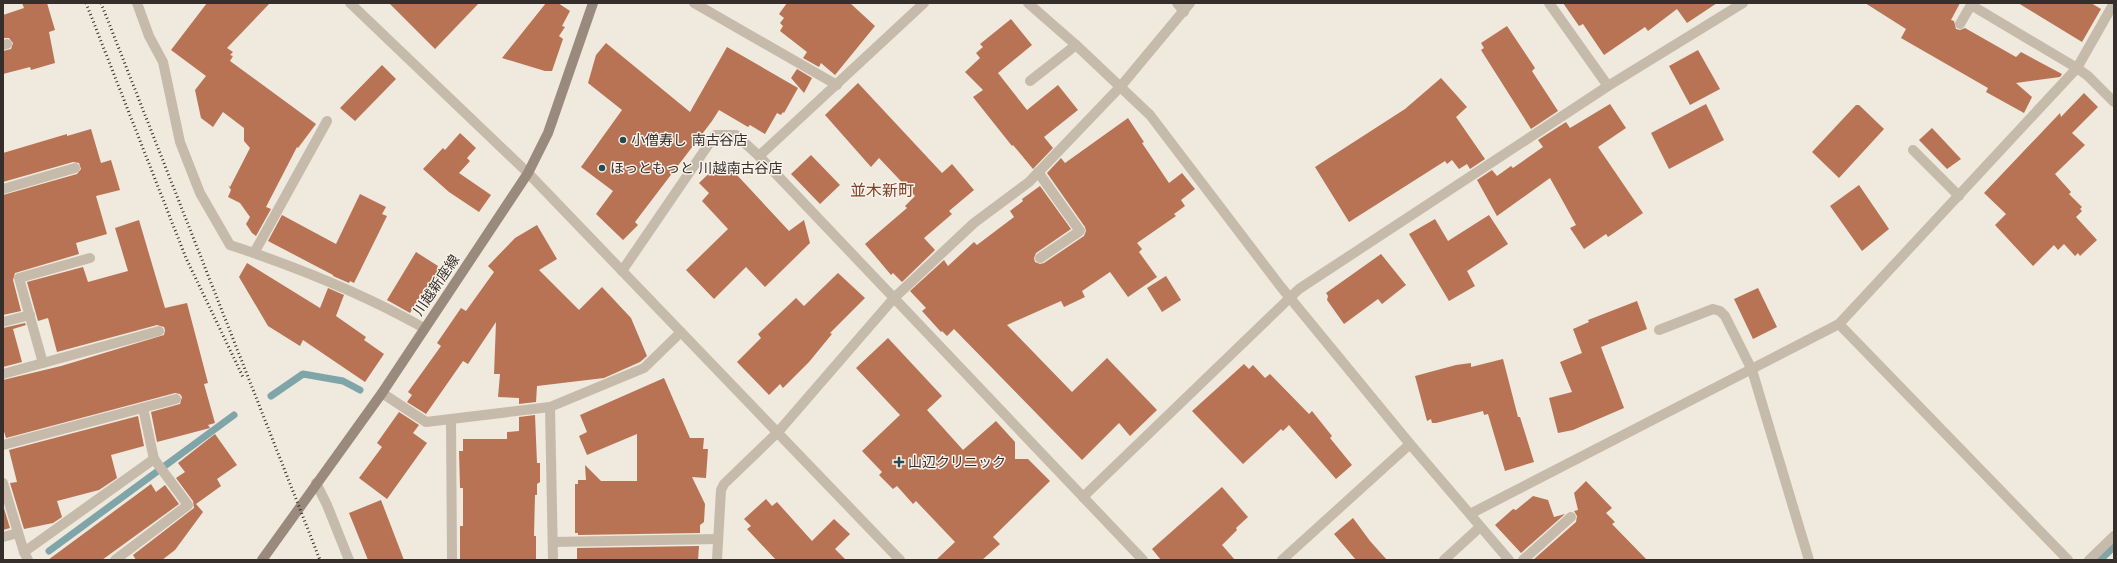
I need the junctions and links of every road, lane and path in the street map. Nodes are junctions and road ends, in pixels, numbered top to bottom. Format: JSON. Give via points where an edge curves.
{"nodes":[{"id":1,"x":137,"y":3,"type":"edge"},
{"id":2,"x":350,"y":3,"type":"edge"},
{"id":3,"x":592,"y":3,"type":"edge"},
{"id":4,"x":694,"y":3,"type":"edge"},
{"id":5,"x":924,"y":3,"type":"edge"},
{"id":6,"x":1028,"y":3,"type":"edge"},
{"id":7,"x":1177,"y":3,"type":"edge"},
{"id":8,"x":1190,"y":3,"type":"edge"},
{"id":9,"x":1549,"y":3,"type":"edge"},
{"id":10,"x":1743,"y":3,"type":"edge"},
{"id":11,"x":2114,"y":3,"type":"edge"},
{"id":12,"x":1184,"y":12,"type":"junction"},
{"id":13,"x":1960,"y":24,"type":"dead end"},
{"id":14,"x":1076,"y":45,"type":"junction"},
{"id":15,"x":2077,"y":68,"type":"junction"},
{"id":16,"x":1030,"y":81,"type":"dead end"},
{"id":17,"x":837,"y":85,"type":"junction"},
{"id":18,"x":1121,"y":86,"type":"junction"},
{"id":19,"x":1608,"y":86,"type":"junction"},
{"id":20,"x":2114,"y":102,"type":"edge"},
{"id":21,"x":327,"y":121,"type":"dead end"},
{"id":22,"x":1913,"y":150,"type":"dead end"},
{"id":23,"x":759,"y":156,"type":"junction"},
{"id":24,"x":75,"y":168,"type":"dead end"},
{"id":25,"x":1038,"y":172,"type":"junction"},
{"id":26,"x":528,"y":173,"type":"junction"},
{"id":27,"x":3,"y":188,"type":"edge"},
{"id":28,"x":1959,"y":196,"type":"junction"},
{"id":29,"x":254,"y":253,"type":"junction"},
{"id":30,"x":90,"y":258,"type":"dead end"},
{"id":31,"x":1040,"y":258,"type":"dead end"},
{"id":32,"x":622,"y":271,"type":"junction"},
{"id":33,"x":1290,"y":297,"type":"junction"},
{"id":34,"x":894,"y":298,"type":"junction"},
{"id":35,"x":30,"y":315,"type":"junction"},
{"id":36,"x":3,"y":322,"type":"edge"},
{"id":37,"x":1839,"y":324,"type":"junction"},
{"id":38,"x":424,"y":328,"type":"junction"},
{"id":39,"x":1659,"y":330,"type":"dead end"},
{"id":40,"x":159,"y":331,"type":"dead end"},
{"id":41,"x":681,"y":332,"type":"junction"},
{"id":42,"x":43,"y":363,"type":"junction"},
{"id":43,"x":1752,"y":370,"type":"junction"},
{"id":44,"x":3,"y":374,"type":"edge"},
{"id":45,"x":382,"y":393,"type":"junction"},
{"id":46,"x":176,"y":399,"type":"dead end"},
{"id":47,"x":550,"y":407,"type":"junction"},
{"id":48,"x":143,"y":408,"type":"junction"},
{"id":49,"x":451,"y":420,"type":"junction"},
{"id":50,"x":778,"y":432,"type":"junction"},
{"id":51,"x":1410,"y":444,"type":"junction"},
{"id":52,"x":3,"y":445,"type":"edge"},
{"id":53,"x":154,"y":459,"type":"junction"},
{"id":54,"x":3,"y":483,"type":"edge"},
{"id":55,"x":316,"y":483,"type":"junction"},
{"id":56,"x":1083,"y":497,"type":"junction"},
{"id":57,"x":1470,"y":514,"type":"junction"},
{"id":58,"x":1571,"y":517,"type":"dead end"},
{"id":59,"x":1480,"y":527,"type":"junction"},
{"id":60,"x":18,"y":533,"type":"junction"},
{"id":61,"x":2114,"y":536,"type":"edge"},
{"id":62,"x":3,"y":537,"type":"edge"},
{"id":63,"x":717,"y":539,"type":"junction"},
{"id":64,"x":553,"y":542,"type":"junction"},
{"id":65,"x":26,"y":556,"type":"edge"},
{"id":66,"x":115,"y":560,"type":"edge"},
{"id":67,"x":262,"y":560,"type":"edge"},
{"id":68,"x":349,"y":560,"type":"edge"},
{"id":69,"x":452,"y":560,"type":"edge"},
{"id":70,"x":553,"y":560,"type":"edge"},
{"id":71,"x":717,"y":560,"type":"edge"},
{"id":72,"x":900,"y":560,"type":"edge"},
{"id":73,"x":1144,"y":560,"type":"edge"},
{"id":74,"x":1282,"y":560,"type":"edge"},
{"id":75,"x":1444,"y":560,"type":"edge"},
{"id":76,"x":1509,"y":560,"type":"edge"},
{"id":77,"x":1523,"y":560,"type":"edge"},
{"id":78,"x":1809,"y":560,"type":"edge"},
{"id":79,"x":2068,"y":560,"type":"edge"},
{"id":80,"x":2089,"y":560,"type":"edge"}],
"edges":[{"from":1,"to":29,"type":"street","via":[[149,36],[163,62],[180,142],[200,193],[230,245]]},
{"from":2,"to":26,"type":"street"},
{"from":3,"to":26,"type":"main road","name":"川越新座線","via":[[548,132]]},
{"from":4,"to":17,"type":"street"},
{"from":5,"to":17,"type":"street"},
{"from":6,"to":14,"type":"street"},
{"from":7,"to":12,"type":"street"},
{"from":8,"to":12,"type":"street"},
{"from":9,"to":19,"type":"street"},
{"from":10,"to":19,"type":"street"},
{"from":11,"to":15,"type":"street"},
{"from":12,"to":18,"type":"street"},
{"from":13,"to":15,"type":"street","via":[[1971,4]]},
{"from":14,"to":16,"type":"street"},
{"from":14,"to":18,"type":"street"},
{"from":15,"to":20,"type":"street"},
{"from":15,"to":28,"type":"street"},
{"from":17,"to":23,"type":"street"},
{"from":18,"to":25,"type":"street"},
{"from":18,"to":33,"type":"street","via":[[1150,115]]},
{"from":19,"to":33,"type":"street"},
{"from":21,"to":29,"type":"street"},
{"from":22,"to":28,"type":"street"},
{"from":23,"to":32,"type":"street","via":[[736,135],[716,135]]},
{"from":23,"to":34,"type":"street"},
{"from":24,"to":27,"type":"street"},
{"from":25,"to":31,"type":"street","via":[[1080,231]]},
{"from":25,"to":34,"type":"street","via":[[1029,182],[974,223]]},
{"from":26,"to":32,"type":"street"},
{"from":26,"to":38,"type":"main road","name":"川越新座線"},
{"from":28,"to":37,"type":"street"},
{"from":29,"to":38,"type":"street","via":[[363,296]]},
{"from":30,"to":35,"type":"street","via":[[19,278]]},
{"from":32,"to":41,"type":"street"},
{"from":33,"to":51,"type":"street"},
{"from":33,"to":56,"type":"street"},
{"from":34,"to":50,"type":"street"},
{"from":34,"to":56,"type":"street"},
{"from":35,"to":36,"type":"street"},
{"from":35,"to":42,"type":"street"},
{"from":37,"to":43,"type":"street"},
{"from":37,"to":79,"type":"street"},
{"from":38,"to":45,"type":"main road","name":"川越新座線"},
{"from":39,"to":43,"type":"street","via":[[1713,309],[1720,311],[1725,316]]},
{"from":40,"to":42,"type":"street"},
{"from":41,"to":47,"type":"street","via":[[644,368]]},
{"from":41,"to":50,"type":"street"},
{"from":42,"to":44,"type":"street"},
{"from":43,"to":57,"type":"street"},
{"from":43,"to":78,"type":"street"},
{"from":45,"to":49,"type":"street","via":[[426,422]]},
{"from":45,"to":55,"type":"main road","name":"川越新座線"},
{"from":46,"to":48,"type":"street"},
{"from":47,"to":49,"type":"street"},
{"from":47,"to":64,"type":"street"},
{"from":48,"to":52,"type":"street"},
{"from":48,"to":53,"type":"street"},
{"from":49,"to":69,"type":"street"},
{"from":50,"to":63,"type":"street","via":[[724,484],[721,490]]},
{"from":50,"to":72,"type":"street"},
{"from":51,"to":57,"type":"street"},
{"from":51,"to":74,"type":"street"},
{"from":53,"to":65,"type":"street"},
{"from":53,"to":66,"type":"street","via":[[188,505]]},
{"from":54,"to":60,"type":"street"},
{"from":55,"to":67,"type":"main road","name":"川越新座線"},
{"from":55,"to":68,"type":"street"},
{"from":56,"to":73,"type":"street"},
{"from":57,"to":59,"type":"street"},
{"from":58,"to":77,"type":"street"},
{"from":59,"to":75,"type":"street"},
{"from":59,"to":76,"type":"street"},
{"from":60,"to":62,"type":"street"},
{"from":60,"to":65,"type":"street"},
{"from":61,"to":80,"type":"street"},
{"from":63,"to":64,"type":"street"},
{"from":63,"to":71,"type":"street"},
{"from":64,"to":70,"type":"street"}]}
